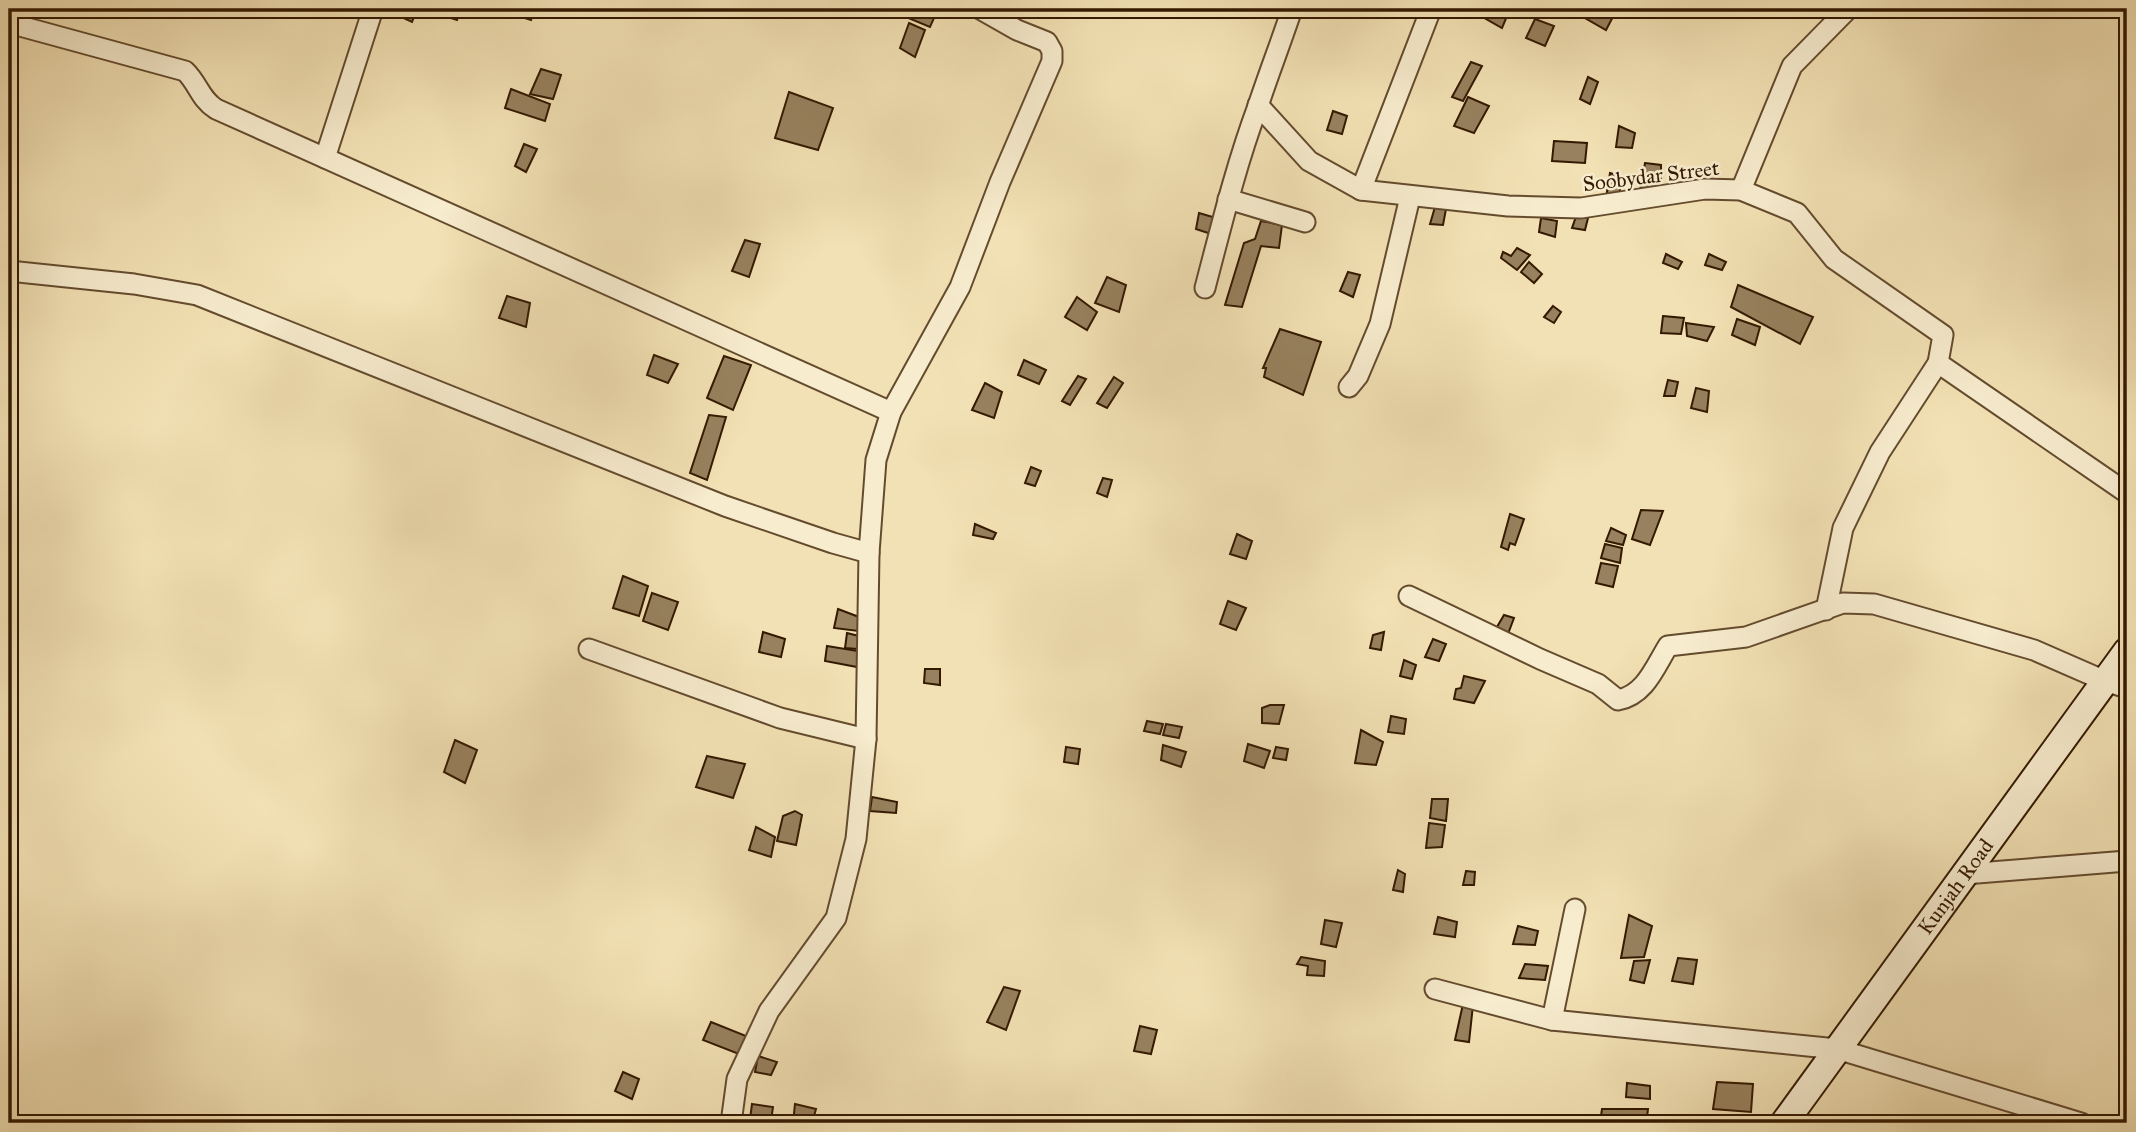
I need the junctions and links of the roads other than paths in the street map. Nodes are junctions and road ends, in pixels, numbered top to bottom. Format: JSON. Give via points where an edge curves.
{"nodes":[{"id":1,"x":373,"y":9,"type":"edge"},
{"id":2,"x":980,"y":9,"type":"edge"},
{"id":3,"x":1292,"y":9,"type":"edge"},
{"id":4,"x":1431,"y":9,"type":"edge"},
{"id":5,"x":1848,"y":9,"type":"edge"},
{"id":6,"x":9,"y":23,"type":"edge"},
{"id":7,"x":1258,"y":104,"type":"junction"},
{"id":8,"x":325,"y":158,"type":"junction"},
{"id":9,"x":1361,"y":190,"type":"junction"},
{"id":10,"x":1741,"y":190,"type":"junction"},
{"id":11,"x":1410,"y":197,"type":"junction"},
{"id":12,"x":1228,"y":199,"type":"junction"},
{"id":13,"x":1305,"y":222,"type":"dead end"},
{"id":14,"x":9,"y":271,"type":"edge"},
{"id":15,"x":1205,"y":288,"type":"dead end"},
{"id":16,"x":1938,"y":363,"type":"junction"},
{"id":17,"x":1349,"y":387,"type":"dead end"},
{"id":18,"x":891,"y":412,"type":"junction"},
{"id":19,"x":2127,"y":493,"type":"edge"},
{"id":20,"x":869,"y":553,"type":"junction"},
{"id":21,"x":1409,"y":596,"type":"dead end"},
{"id":22,"x":1826,"y":610,"type":"junction"},
{"id":23,"x":589,"y":649,"type":"dead end"},
{"id":24,"x":2127,"y":651,"type":"edge"},
{"id":25,"x":2116,"y":685,"type":"edge"},
{"id":26,"x":866,"y":739,"type":"junction"},
{"id":27,"x":2127,"y":861,"type":"edge"},
{"id":28,"x":1965,"y":874,"type":"junction"},
{"id":29,"x":1575,"y":909,"type":"dead end"},
{"id":30,"x":1435,"y":989,"type":"dead end"},
{"id":31,"x":1552,"y":1020,"type":"junction"},
{"id":32,"x":1837,"y":1049,"type":"junction"},
{"id":33,"x":731,"y":1123,"type":"edge"},
{"id":34,"x":1784,"y":1123,"type":"edge"},
{"id":35,"x":2079,"y":1123,"type":"edge"}],
"edges":[{"from":1,"to":8,"type":"street"},
{"from":2,"to":18,"type":"street","via":[[1047,43],[1052,61],[960,287]]},
{"from":3,"to":7,"type":"street"},
{"from":4,"to":9,"type":"street"},
{"from":5,"to":10,"type":"street","via":[[1792,66]]},
{"from":6,"to":8,"type":"street","via":[[185,71],[206,102]]},
{"from":7,"to":9,"type":"street","name":"Soobydar Street","via":[[1309,161]]},
{"from":7,"to":12,"type":"street"},
{"from":8,"to":18,"type":"street"},
{"from":9,"to":11,"type":"street","name":"Soobydar Street"},
{"from":10,"to":11,"type":"street","name":"Soobydar Street","via":[[1705,189],[1581,208]]},
{"from":10,"to":16,"type":"street","name":"Soobydar Street","via":[[1797,213],[1834,259],[1943,335]]},
{"from":11,"to":17,"type":"street","via":[[1380,324]]},
{"from":12,"to":13,"type":"street"},
{"from":12,"to":15,"type":"street"},
{"from":14,"to":20,"type":"street","via":[[197,295],[725,506]]},
{"from":16,"to":19,"type":"street"},
{"from":16,"to":22,"type":"street","via":[[1880,452],[1843,528]]},
{"from":18,"to":20,"type":"street","via":[[876,460]]},
{"from":20,"to":26,"type":"street"},
{"from":21,"to":22,"type":"street","via":[[1598,684],[1618,700],[1631,698],[1643,686],[1668,646],[1746,637]]},
{"from":22,"to":25,"type":"street","via":[[1843,603],[1874,604],[2034,650]]},
{"from":23,"to":26,"type":"street","via":[[780,718]]},
{"from":24,"to":25,"type":"street","name":"Kunjah Road"},
{"from":25,"to":28,"type":"street","name":"Kunjah Road"},
{"from":26,"to":33,"type":"street","via":[[856,839],[836,918],[769,1011],[737,1079]]},
{"from":27,"to":28,"type":"street"},
{"from":28,"to":32,"type":"street","name":"Kunjah Road"},
{"from":29,"to":31,"type":"street"},
{"from":30,"to":31,"type":"street"},
{"from":31,"to":32,"type":"street"},
{"from":32,"to":34,"type":"street","name":"Kunjah Road"},
{"from":32,"to":35,"type":"street"}]}
